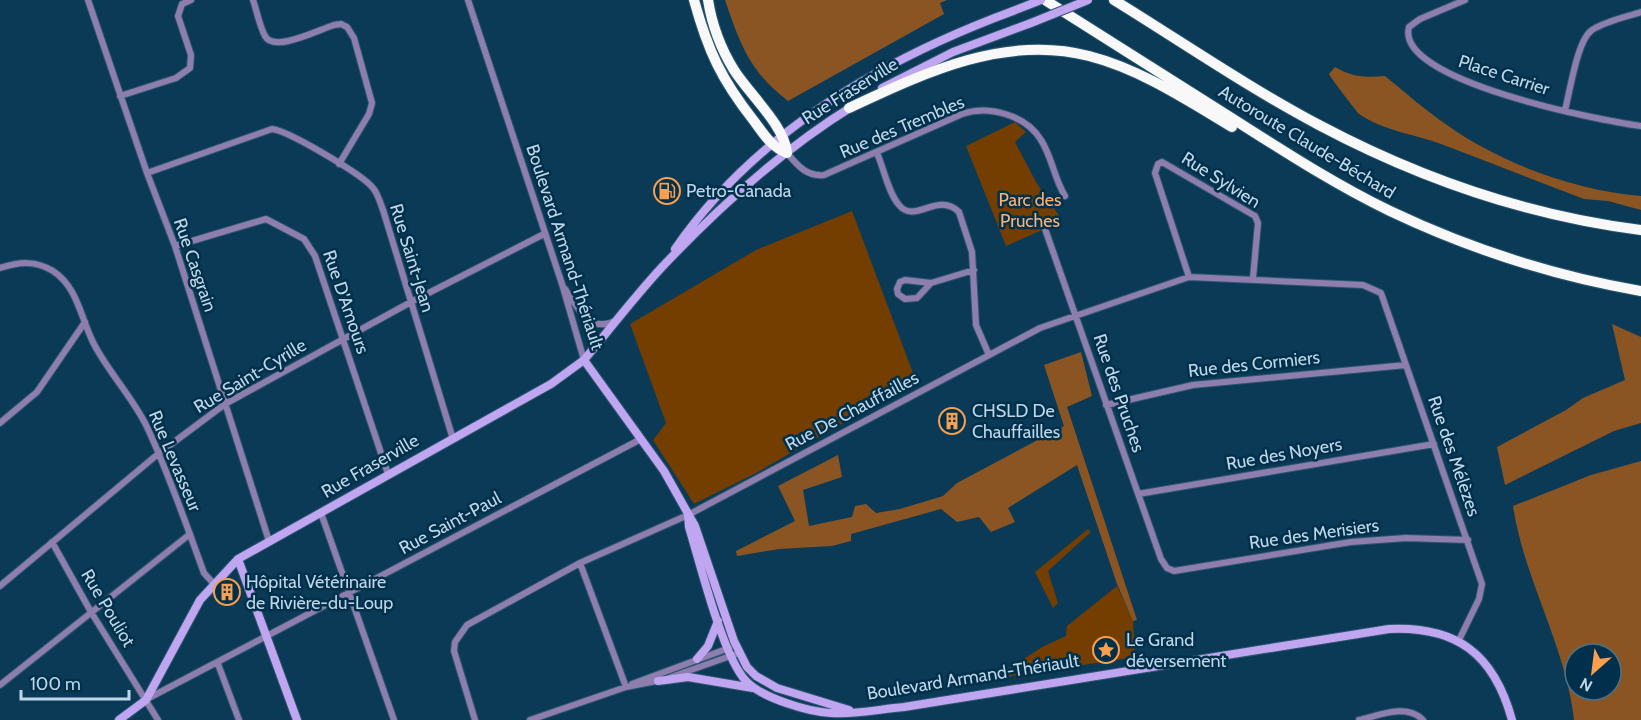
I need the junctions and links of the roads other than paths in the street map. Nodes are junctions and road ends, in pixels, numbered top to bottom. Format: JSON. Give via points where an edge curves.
{"nodes":[{"id":1,"x":88,"y":0,"type":"edge"},
{"id":2,"x":191,"y":0,"type":"edge"},
{"id":3,"x":253,"y":0,"type":"edge"},
{"id":4,"x":468,"y":0,"type":"edge"},
{"id":5,"x":693,"y":0,"type":"edge"},
{"id":6,"x":708,"y":0,"type":"edge"},
{"id":7,"x":1041,"y":0,"type":"edge"},
{"id":8,"x":1088,"y":0,"type":"edge"},
{"id":9,"x":1114,"y":0,"type":"edge"},
{"id":10,"x":1120,"y":0,"type":"edge"},
{"id":11,"x":1466,"y":0,"type":"edge"},
{"id":12,"x":1641,"y":12,"type":"edge"},
{"id":13,"x":1168,"y":33,"type":"junction"},
{"id":14,"x":120,"y":96,"type":"junction"},
{"id":15,"x":849,"y":108,"type":"junction"},
{"id":16,"x":1565,"y":110,"type":"junction"},
{"id":17,"x":1641,"y":126,"type":"edge"},
{"id":18,"x":783,"y":136,"type":"junction"},
{"id":19,"x":772,"y":145,"type":"junction"},
{"id":20,"x":787,"y":153,"type":"junction"},
{"id":21,"x":877,"y":153,"type":"junction"},
{"id":22,"x":339,"y":164,"type":"junction"},
{"id":23,"x":147,"y":173,"type":"junction"},
{"id":24,"x":1065,"y":196,"type":"dead end"},
{"id":25,"x":1368,"y":200,"type":"junction"},
{"id":26,"x":1044,"y":226,"type":"dead end"},
{"id":27,"x":1641,"y":230,"type":"edge"},
{"id":28,"x":544,"y":234,"type":"junction"},
{"id":29,"x":175,"y":246,"type":"junction"},
{"id":30,"x":665,"y":264,"type":"junction"},
{"id":31,"x":0,"y":268,"type":"edge"},
{"id":32,"x":974,"y":270,"type":"junction"},
{"id":33,"x":1190,"y":277,"type":"junction"},
{"id":34,"x":1253,"y":278,"type":"junction"},
{"id":35,"x":931,"y":283,"type":"junction"},
{"id":36,"x":562,"y":284,"type":"junction"},
{"id":37,"x":1370,"y":286,"type":"joint"},
{"id":38,"x":1641,"y":291,"type":"edge"},
{"id":39,"x":411,"y":302,"type":"junction"},
{"id":40,"x":1076,"y":315,"type":"junction"},
{"id":41,"x":618,"y":320,"type":"junction"},
{"id":42,"x":85,"y":322,"type":"junction"},
{"id":43,"x":343,"y":339,"type":"junction"},
{"id":44,"x":989,"y":355,"type":"junction"},
{"id":45,"x":584,"y":360,"type":"junction"},
{"id":46,"x":1406,"y":365,"type":"junction"},
{"id":47,"x":225,"y":404,"type":"junction"},
{"id":48,"x":1106,"y":405,"type":"junction"},
{"id":49,"x":0,"y":423,"type":"edge"},
{"id":50,"x":453,"y":439,"type":"junction"},
{"id":51,"x":641,"y":439,"type":"junction"},
{"id":52,"x":1434,"y":444,"type":"junction"},
{"id":53,"x":158,"y":454,"type":"junction"},
{"id":54,"x":388,"y":474,"type":"junction"},
{"id":55,"x":1138,"y":494,"type":"junction"},
{"id":56,"x":321,"y":513,"type":"junction"},
{"id":57,"x":688,"y":515,"type":"junction"},
{"id":58,"x":190,"y":534,"type":"junction"},
{"id":59,"x":1468,"y":540,"type":"junction"},
{"id":60,"x":269,"y":541,"type":"junction"},
{"id":61,"x":52,"y":542,"type":"junction"},
{"id":62,"x":238,"y":559,"type":"junction"},
{"id":63,"x":580,"y":563,"type":"junction"},
{"id":64,"x":1167,"y":568,"type":"joint"},
{"id":65,"x":213,"y":583,"type":"junction"},
{"id":66,"x":0,"y":586,"type":"edge"},
{"id":67,"x":350,"y":593,"type":"junction"},
{"id":68,"x":91,"y":612,"type":"junction"},
{"id":69,"x":718,"y":621,"type":"junction"},
{"id":70,"x":267,"y":638,"type":"junction"},
{"id":71,"x":1459,"y":640,"type":"junction"},
{"id":72,"x":734,"y":651,"type":"junction"},
{"id":73,"x":697,"y":659,"type":"junction"},
{"id":74,"x":218,"y":664,"type":"junction"},
{"id":75,"x":658,"y":681,"type":"junction"},
{"id":76,"x":0,"y":686,"type":"edge"},
{"id":77,"x":627,"y":687,"type":"junction"},
{"id":78,"x":753,"y":688,"type":"junction"},
{"id":79,"x":146,"y":700,"type":"junction"},
{"id":80,"x":855,"y":712,"type":"junction"},
{"id":81,"x":119,"y":720,"type":"edge"},
{"id":82,"x":158,"y":720,"type":"edge"},
{"id":83,"x":239,"y":720,"type":"edge"},
{"id":84,"x":297,"y":720,"type":"edge"},
{"id":85,"x":394,"y":720,"type":"edge"},
{"id":86,"x":475,"y":720,"type":"edge"},
{"id":87,"x":530,"y":720,"type":"edge"},
{"id":88,"x":1359,"y":720,"type":"edge"},
{"id":89,"x":1424,"y":720,"type":"edge"},
{"id":90,"x":1512,"y":720,"type":"edge"}],
"edges":[{"from":1,"to":14,"type":"street","name":"Rue Casgrain"},
{"from":2,"to":14,"type":"street","via":[[182,4],[178,16],[191,55],[190,68],[177,78]]},
{"from":3,"to":22,"type":"street","via":[[266,38],[273,43],[341,24],[351,32],[372,103]]},
{"from":4,"to":28,"type":"street","name":"Boulevard Armand-Thériault"},
{"from":5,"to":19,"type":"highway","via":[[720,73]]},
{"from":6,"to":18,"type":"highway","via":[[727,57]]},
{"from":7,"to":18,"type":"street","name":"Rue Fraserville","bridge":true,"via":[[959,31],[896,61],[838,95]]},
{"from":7,"to":25,"type":"highway","name":"Autoroute Claude-Béchard"},
{"from":8,"to":15,"type":"street","name":"Rue Fraserville","bridge":true,"via":[[930,63]]},
{"from":9,"to":13,"type":"highway","name":"Autoroute Claude-Béchard"},
{"from":10,"to":13,"type":"highway"},
{"from":11,"to":16,"type":"street","name":"Place Carrier","via":[[1411,24],[1408,34],[1413,48],[1430,63],[1461,79]]},
{"from":12,"to":16,"type":"street","via":[[1587,35]]},
{"from":13,"to":27,"type":"highway","name":"Autoroute Claude-Béchard","via":[[1317,124],[1410,168],[1539,211]]},
{"from":14,"to":23,"type":"street","name":"Rue Casgrain"},
{"from":15,"to":20,"type":"street","name":"Rue Fraserville"},
{"from":15,"to":25,"type":"highway","via":[[966,60],[1029,50],[1076,53],[1106,61],[1150,81],[1302,168]]},
{"from":16,"to":17,"type":"street","name":"Place Carrier"},
{"from":18,"to":19,"type":"street","name":"Rue Fraserville"},
{"from":18,"to":20,"type":"highway"},
{"from":19,"to":20,"type":"highway"},
{"from":19,"to":30,"type":"street","name":"Rue Fraserville","via":[[700,216]]},
{"from":20,"to":21,"type":"street","name":"Rue des Trembles","via":[[805,172],[817,176],[836,172]]},
{"from":20,"to":30,"type":"street","name":"Rue Fraserville","via":[[733,198]]},
{"from":21,"to":24,"type":"street","name":"Rue des Trembles","via":[[962,114],[992,111],[1014,117],[1040,138]]},
{"from":21,"to":32,"type":"street","via":[[901,208],[915,212],[946,204],[959,212]]},
{"from":22,"to":23,"type":"street","name":"Rue Saint-Jean","via":[[272,129]]},
{"from":22,"to":39,"type":"street","name":"Rue Saint-Jean","via":[[367,182],[379,197]]},
{"from":23,"to":29,"type":"street","name":"Rue Casgrain"},
{"from":25,"to":38,"type":"highway","name":"Autoroute Claude-Béchard","via":[[1491,252],[1562,274]]},
{"from":26,"to":40,"type":"street","name":"Rue des Pruches"},
{"from":28,"to":36,"type":"street","name":"Boulevard Armand-Thériault"},
{"from":28,"to":39,"type":"street","name":"Rue Saint-Cyrille"},
{"from":29,"to":43,"type":"street","name":"Rue D'Amours","via":[[266,219],[294,232],[311,246]]},
{"from":29,"to":47,"type":"street","name":"Rue Casgrain"},
{"from":30,"to":41,"type":"street","name":"Rue Fraserville"},
{"from":31,"to":42,"type":"street","name":"Rue Levasseur","via":[[32,262],[54,272],[75,297]]},
{"from":32,"to":35,"type":"street"},
{"from":32,"to":44,"type":"street","via":[[973,311]]},
{"from":33,"to":34,"type":"street","name":"Rue De Chauffailles"},
{"from":33,"to":34,"type":"street","name":"Rue Sylvien","via":[[1155,173],[1162,162],[1255,216],[1258,232]]},
{"from":33,"to":40,"type":"street","name":"Rue De Chauffailles"},
{"from":34,"to":37,"type":"street","name":"Rue De Chauffailles"},
{"from":35,"to":35,"type":"street","via":[[914,299],[898,294],[898,286],[905,280]]},
{"from":36,"to":41,"type":"street","via":[[591,322],[609,324]]},
{"from":36,"to":45,"type":"street","name":"Boulevard Armand-Thériault"},
{"from":37,"to":46,"type":"street","name":"Rue des Mélèzes","via":[[1381,293]]},
{"from":39,"to":43,"type":"street","name":"Rue Saint-Cyrille"},
{"from":39,"to":50,"type":"street","name":"Rue Saint-Jean"},
{"from":40,"to":44,"type":"street","name":"Rue De Chauffailles","via":[[1040,328]]},
{"from":40,"to":48,"type":"street","name":"Rue des Pruches"},
{"from":41,"to":45,"type":"street","name":"Rue Fraserville"},
{"from":42,"to":49,"type":"street","via":[[37,392]]},
{"from":42,"to":53,"type":"street","name":"Rue Levasseur","via":[[98,352],[138,411]]},
{"from":43,"to":47,"type":"street","name":"Rue Saint-Cyrille"},
{"from":43,"to":54,"type":"street","name":"Rue D'Amours"},
{"from":44,"to":57,"type":"street","name":"Rue De Chauffailles"},
{"from":45,"to":50,"type":"street","name":"Rue Fraserville","via":[[551,384]]},
{"from":45,"to":51,"type":"street","name":"Boulevard Armand-Thériault"},
{"from":46,"to":48,"type":"street","name":"Rue des Cormiers","via":[[1193,385]]},
{"from":46,"to":52,"type":"street","name":"Rue des Mélèzes"},
{"from":47,"to":53,"type":"street","name":"Rue Saint-Cyrille"},
{"from":47,"to":60,"type":"street","name":"Rue Casgrain"},
{"from":48,"to":55,"type":"street","name":"Rue des Pruches"},
{"from":50,"to":54,"type":"street","name":"Rue Fraserville"},
{"from":51,"to":57,"type":"street","name":"Boulevard Armand-Thériault","via":[[676,489]]},
{"from":51,"to":67,"type":"street","name":"Rue Saint-Paul"},
{"from":52,"to":55,"type":"street","name":"Rue des Noyers"},
{"from":52,"to":59,"type":"street","name":"Rue des Mélèzes"},
{"from":53,"to":58,"type":"street","name":"Rue Levasseur"},
{"from":53,"to":61,"type":"street","name":"Rue Saint-Cyrille"},
{"from":54,"to":56,"type":"street","name":"Rue Fraserville"},
{"from":55,"to":64,"type":"street","name":"Rue des Pruches"},
{"from":56,"to":60,"type":"street","name":"Rue Fraserville"},
{"from":56,"to":67,"type":"street"},
{"from":57,"to":63,"type":"street","name":"Rue De Chauffailles"},
{"from":57,"to":69,"type":"street","name":"Boulevard Armand-Thériault"},
{"from":57,"to":72,"type":"street","name":"Boulevard Armand-Thériault","via":[[695,526]]},
{"from":58,"to":65,"type":"street","name":"Rue Levasseur","via":[[204,573]]},
{"from":58,"to":68,"type":"street"},
{"from":59,"to":64,"type":"street","name":"Rue des Merisiers","via":[[1379,539],[1174,571]]},
{"from":59,"to":71,"type":"street","name":"Rue des Mélèzes","via":[[1482,591]]},
{"from":60,"to":62,"type":"street","name":"Rue Fraserville"},
{"from":61,"to":66,"type":"street","name":"Rue Saint-Cyrille"},
{"from":61,"to":68,"type":"street","name":"Rue Pouliot"},
{"from":62,"to":65,"type":"street","name":"Rue Fraserville"},
{"from":62,"to":70,"type":"street"},
{"from":63,"to":77,"type":"street"},
{"from":63,"to":86,"type":"street","name":"Rue De Chauffailles","via":[[467,626],[460,634],[454,651]]},
{"from":65,"to":79,"type":"street","name":"Rue Fraserville"},
{"from":67,"to":70,"type":"street","name":"Rue Saint-Paul"},
{"from":67,"to":85,"type":"street"},
{"from":68,"to":76,"type":"street"},
{"from":68,"to":79,"type":"street","name":"Rue Pouliot"},
{"from":69,"to":72,"type":"street","name":"Boulevard Armand-Thériault"},
{"from":69,"to":73,"type":"street","via":[[708,646]]},
{"from":70,"to":74,"type":"street","name":"Rue Saint-Paul"},
{"from":70,"to":84,"type":"street"},
{"from":71,"to":80,"type":"street","name":"Boulevard Armand-Thériault","via":[[1413,628],[1389,629]]},
{"from":71,"to":90,"type":"street","name":"Boulevard Armand-Thériault","via":[[1495,676]]},
{"from":72,"to":73,"type":"street"},
{"from":72,"to":75,"type":"street"},
{"from":72,"to":78,"type":"street","name":"Boulevard Armand-Thériault","via":[[745,680]]},
{"from":72,"to":80,"type":"street","name":"Boulevard Armand-Thériault","via":[[766,683],[801,698]]},
{"from":73,"to":77,"type":"street"},
{"from":74,"to":79,"type":"street","name":"Rue Saint-Paul"},
{"from":74,"to":83,"type":"street"},
{"from":75,"to":77,"type":"street"},
{"from":75,"to":78,"type":"street","via":[[688,677]]},
{"from":77,"to":87,"type":"street"},
{"from":78,"to":80,"type":"street","name":"Boulevard Armand-Thériault","via":[[814,711]]},
{"from":79,"to":81,"type":"street","name":"Rue Fraserville"},
{"from":79,"to":82,"type":"street","name":"Rue Pouliot"},
{"from":88,"to":89,"type":"street","via":[[1399,710]]}]}
